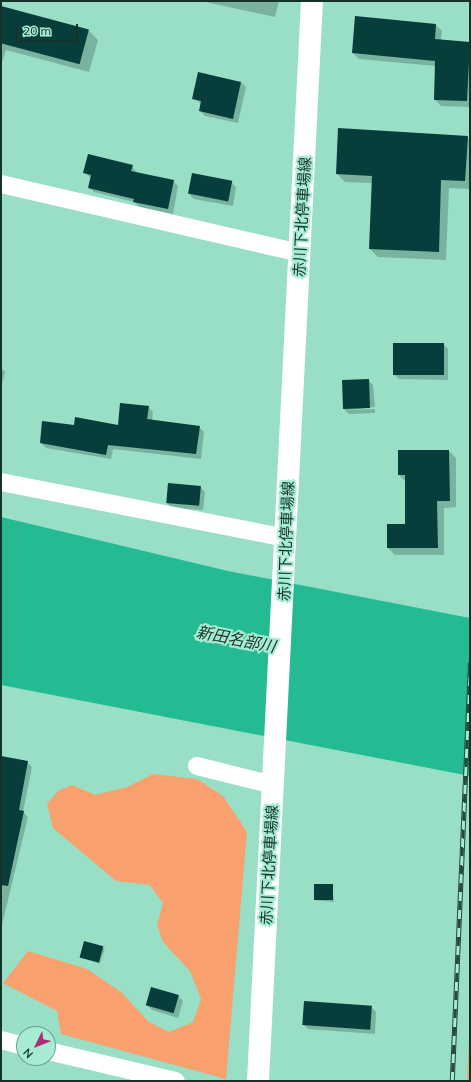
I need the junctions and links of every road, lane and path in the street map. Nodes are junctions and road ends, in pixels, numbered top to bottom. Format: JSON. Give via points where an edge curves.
{"nodes":[{"id":1,"x":312,"y":1,"type":"edge"},
{"id":2,"x":1,"y":184,"type":"edge"},
{"id":3,"x":300,"y":253,"type":"junction"},
{"id":4,"x":1,"y":482,"type":"edge"},
{"id":5,"x":286,"y":543,"type":"junction"},
{"id":6,"x":197,"y":766,"type":"dead end"},
{"id":7,"x":273,"y":785,"type":"junction"},
{"id":8,"x":1,"y":1040,"type":"edge"},
{"id":9,"x":16,"y":1044,"type":"edge"},
{"id":10,"x":56,"y":1053,"type":"edge"},
{"id":11,"x":176,"y":1081,"type":"edge"},
{"id":12,"x":258,"y":1081,"type":"edge"}],
"edges":[{"from":1,"to":3,"type":"main road","name":"赤川下北停車場線"},
{"from":2,"to":3,"type":"street"},
{"from":3,"to":5,"type":"main road","name":"赤川下北停車場線"},
{"from":4,"to":5,"type":"street"},
{"from":5,"to":7,"type":"main road","name":"赤川下北停車場線"},
{"from":6,"to":7,"type":"street"},
{"from":7,"to":12,"type":"main road","name":"赤川下北停車場線"},
{"from":8,"to":9,"type":"street"},
{"from":10,"to":11,"type":"street"}]}
